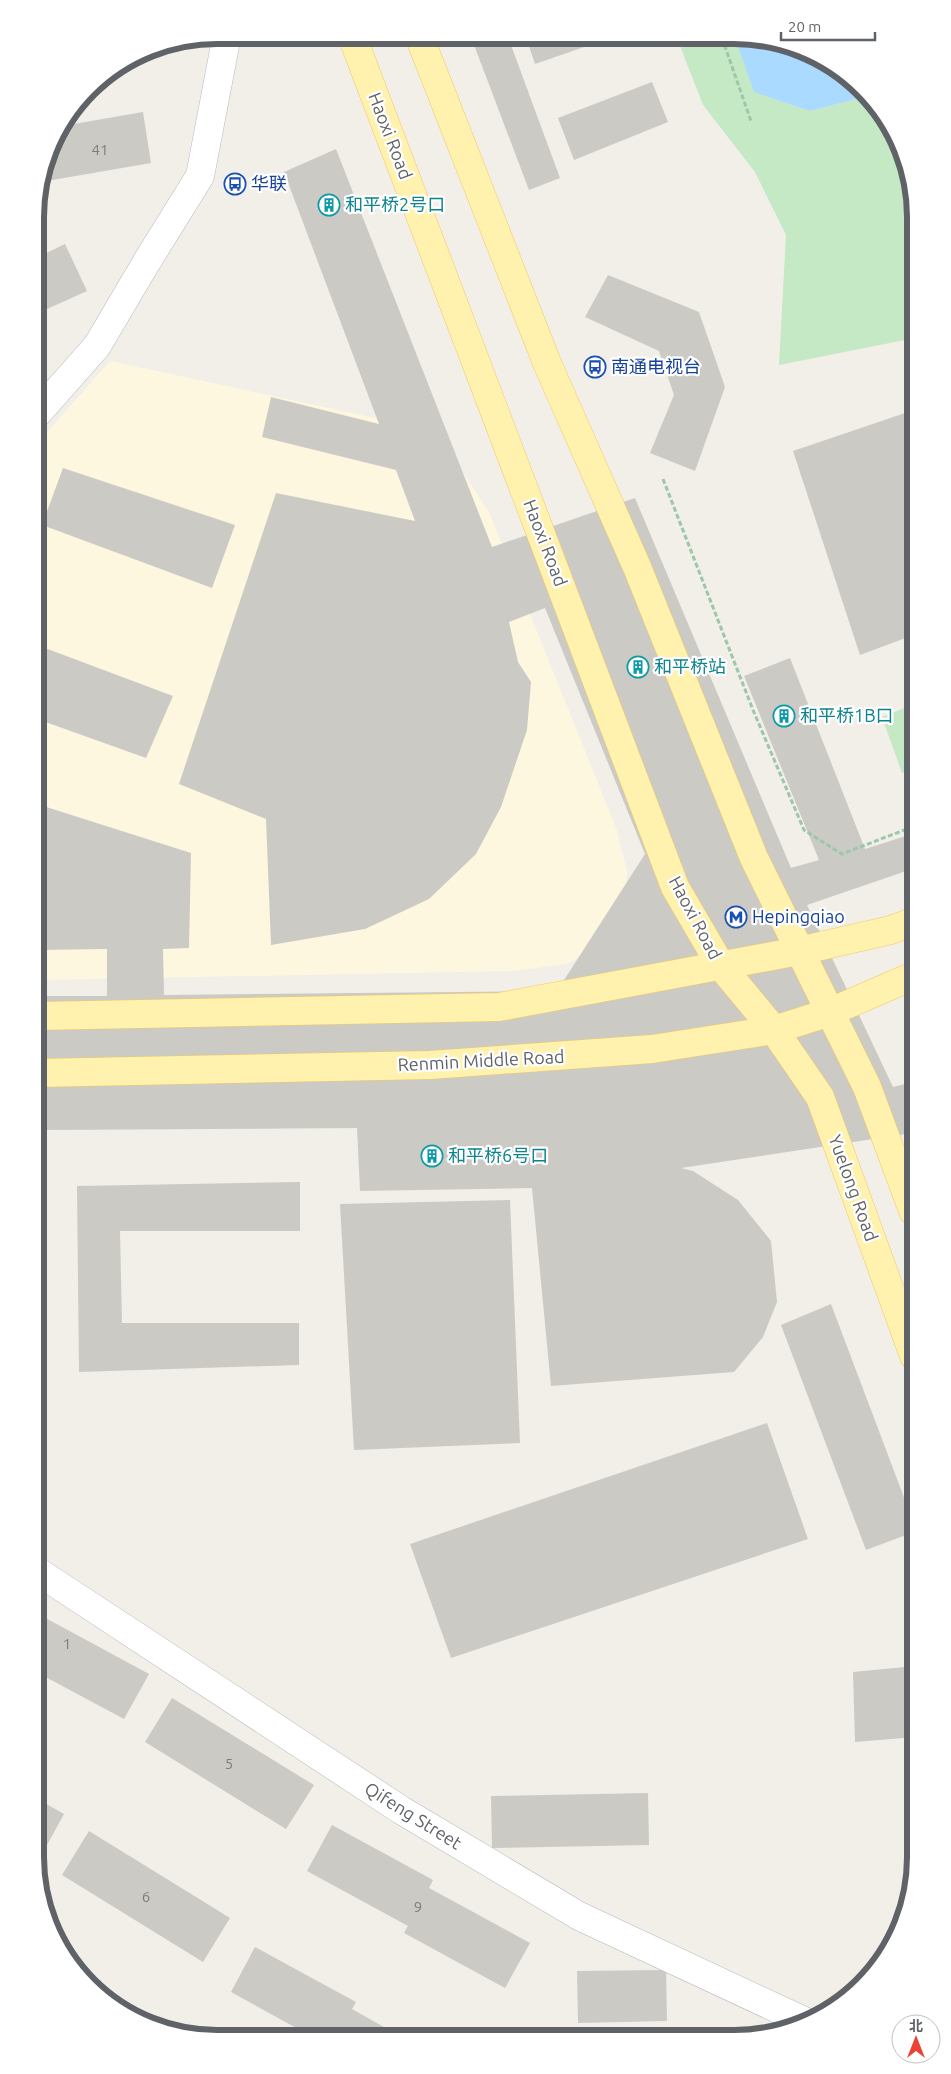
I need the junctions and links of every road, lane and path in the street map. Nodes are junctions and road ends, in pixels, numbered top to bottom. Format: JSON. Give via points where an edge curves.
{"nodes":[{"id":1,"x":225,"y":44,"type":"edge"},
{"id":2,"x":355,"y":44,"type":"edge"},
{"id":3,"x":422,"y":44,"type":"edge"},
{"id":4,"x":724,"y":44,"type":"edge"},
{"id":5,"x":751,"y":120,"type":"dead end"},
{"id":6,"x":44,"y":406,"type":"edge"},
{"id":7,"x":662,"y":479,"type":"dead end"},
{"id":8,"x":907,"y":829,"type":"edge"},
{"id":9,"x":907,"y":924,"type":"edge"},
{"id":10,"x":799,"y":951,"type":"junction"},
{"id":11,"x":721,"y":966,"type":"junction"},
{"id":12,"x":907,"y":978,"type":"edge"},
{"id":13,"x":830,"y":1012,"type":"junction"},
{"id":14,"x":44,"y":1016,"type":"edge"},
{"id":15,"x":774,"y":1030,"type":"junction"},
{"id":16,"x":44,"y":1074,"type":"edge"},
{"id":17,"x":907,"y":1195,"type":"edge"},
{"id":18,"x":907,"y":1337,"type":"edge"},
{"id":19,"x":44,"y":1576,"type":"edge"},
{"id":20,"x":798,"y":2018,"type":"edge"}],
"edges":[{"from":1,"to":6,"type":"street","via":[[200,176],[97,346]]},
{"from":2,"to":11,"type":"main road","name":"Haoxi Road","via":[[675,887]]},
{"from":3,"to":10,"type":"main road","via":[[547,363],[638,567],[754,858]]},
{"from":4,"to":5,"type":"path"},
{"from":7,"to":8,"type":"path","via":[[804,830],[842,854]]},
{"from":9,"to":10,"type":"main road"},
{"from":10,"to":11,"type":"main road"},
{"from":10,"to":13,"type":"main road"},
{"from":11,"to":14,"type":"main road","via":[[499,1007]]},
{"from":11,"to":15,"type":"main road","name":"Haoxi Road"},
{"from":12,"to":13,"type":"main road","name":"Renmin Middle Road"},
{"from":13,"to":15,"type":"main road","name":"Renmin Middle Road"},
{"from":13,"to":17,"type":"main road","via":[[867,1087]]},
{"from":15,"to":16,"type":"main road","name":"Renmin Middle Road","via":[[652,1049],[430,1065]]},
{"from":15,"to":18,"type":"main road","name":"Yuelong Road","via":[[820,1098]]},
{"from":19,"to":20,"type":"street","name":"Qifeng Street","via":[[401,1810],[579,1916]]}]}
